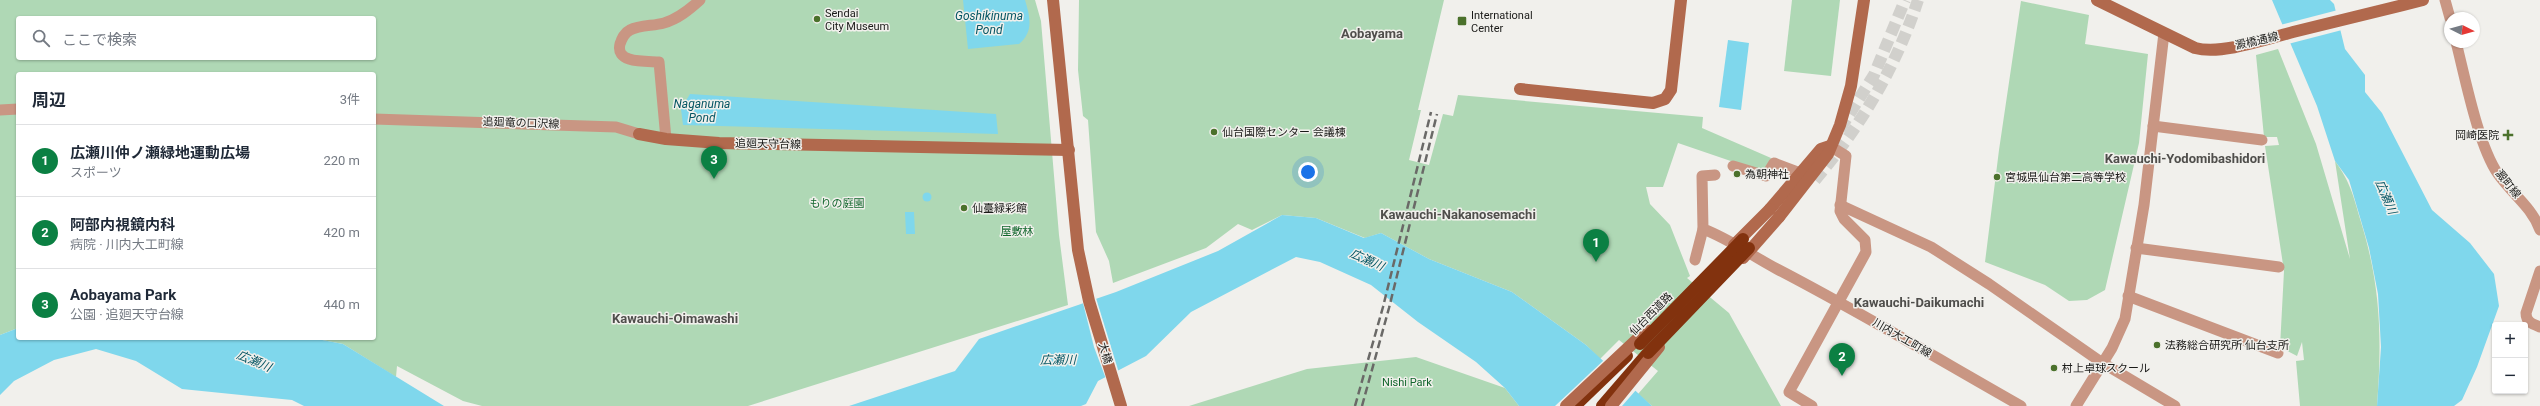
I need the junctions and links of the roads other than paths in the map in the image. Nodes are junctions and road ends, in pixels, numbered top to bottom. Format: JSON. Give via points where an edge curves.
{"nodes":[{"id":1,"x":700,"y":0,"type":"edge"},
{"id":2,"x":1053,"y":0,"type":"edge"},
{"id":3,"x":1058,"y":0,"type":"edge"},
{"id":4,"x":1681,"y":0,"type":"edge"},
{"id":5,"x":1864,"y":0,"type":"edge"},
{"id":6,"x":2097,"y":0,"type":"edge"},
{"id":7,"x":2424,"y":0,"type":"edge"},
{"id":8,"x":2445,"y":0,"type":"edge"},
{"id":9,"x":2448,"y":12,"type":"edge"},
{"id":10,"x":1056,"y":19,"type":"junction"},
{"id":11,"x":2164,"y":33,"type":"junction"},
{"id":12,"x":2458,"y":48,"type":"edge"},
{"id":13,"x":1520,"y":89,"type":"dead end"},
{"id":14,"x":16,"y":109,"type":"edge"},
{"id":15,"x":0,"y":110,"type":"edge"},
{"id":16,"x":376,"y":119,"type":"edge"},
{"id":17,"x":2154,"y":126,"type":"junction"},
{"id":18,"x":639,"y":134,"type":"joint"},
{"id":19,"x":666,"y":139,"type":"junction"},
{"id":20,"x":2262,"y":140,"type":"dead end"},
{"id":21,"x":1830,"y":146,"type":"junction"},
{"id":22,"x":1070,"y":150,"type":"junction"},
{"id":23,"x":1733,"y":166,"type":"dead end"},
{"id":24,"x":1800,"y":173,"type":"junction"},
{"id":25,"x":1715,"y":175,"type":"dead end"},
{"id":26,"x":1840,"y":205,"type":"junction"},
{"id":27,"x":1774,"y":213,"type":"junction"},
{"id":28,"x":2538,"y":218,"type":"edge"},
{"id":29,"x":1703,"y":229,"type":"junction"},
{"id":30,"x":2540,"y":230,"type":"edge"},
{"id":31,"x":2136,"y":248,"type":"junction"},
{"id":32,"x":1695,"y":260,"type":"dead end"},
{"id":33,"x":2279,"y":267,"type":"dead end"},
{"id":34,"x":2540,"y":270,"type":"edge"},
{"id":35,"x":2128,"y":296,"type":"junction"},
{"id":36,"x":1840,"y":302,"type":"junction"},
{"id":37,"x":2540,"y":327,"type":"edge"},
{"id":38,"x":2278,"y":353,"type":"dead end"},
{"id":39,"x":2101,"y":362,"type":"junction"},
{"id":40,"x":1615,"y":368,"type":"junction"},
{"id":41,"x":1626,"y":377,"type":"junction"},
{"id":42,"x":1121,"y":406,"type":"edge"},
{"id":43,"x":1566,"y":406,"type":"edge"},
{"id":44,"x":1575,"y":406,"type":"edge"},
{"id":45,"x":1580,"y":406,"type":"edge"},
{"id":46,"x":1598,"y":406,"type":"edge"},
{"id":47,"x":1602,"y":406,"type":"edge"},
{"id":48,"x":1611,"y":406,"type":"edge"},
{"id":49,"x":1812,"y":406,"type":"edge"},
{"id":50,"x":2021,"y":406,"type":"edge"},
{"id":51,"x":2076,"y":406,"type":"edge"},
{"id":52,"x":2175,"y":406,"type":"edge"}],
"edges":[{"from":1,"to":19,"type":"street","via":[[683,14],[664,23],[630,29],[622,36],[619,47],[622,55],[631,60],[659,62]]},
{"from":2,"to":10,"type":"street"},
{"from":3,"to":10,"type":"street"},
{"from":4,"to":13,"type":"street","via":[[1671,90],[1665,99],[1653,103]]},
{"from":5,"to":21,"type":"street","via":[[1852,86],[1845,113]]},
{"from":6,"to":11,"type":"street","name":"澱橋通線"},
{"from":7,"to":11,"type":"street","name":"澱橋通線","via":[[2222,49],[2200,49]]},
{"from":8,"to":9,"type":"street"},
{"from":10,"to":22,"type":"street","name":"大橋"},
{"from":11,"to":17,"type":"street"},
{"from":12,"to":28,"type":"street","name":"澱町線","via":[[2487,151],[2498,174]]},
{"from":14,"to":15,"type":"street"},
{"from":16,"to":18,"type":"street","name":"追廻竜の口沢線","via":[[616,127]]},
{"from":17,"to":20,"type":"street"},
{"from":17,"to":31,"type":"street"},
{"from":18,"to":19,"type":"street","name":"追廻竜の口沢線"},
{"from":19,"to":22,"type":"street","name":"追廻天守台線","via":[[733,143]]},
{"from":21,"to":24,"type":"street","via":[[1820,149]]},
{"from":21,"to":26,"type":"street","via":[[1846,156]]},
{"from":21,"to":27,"type":"street","via":[[1828,154]]},
{"from":22,"to":42,"type":"street","name":"大橋","via":[[1078,250],[1089,301]]},
{"from":23,"to":24,"type":"street","via":[[1766,176],[1774,163]]},
{"from":24,"to":27,"type":"street"},
{"from":25,"to":29,"type":"street","via":[[1702,176]]},
{"from":26,"to":36,"type":"street","via":[[1844,219],[1865,240],[1866,252]]},
{"from":26,"to":39,"type":"street","via":[[1930,247],[1989,284]]},
{"from":27,"to":43,"type":"street","bridge":true},
{"from":27,"to":48,"type":"street","bridge":true,"via":[[1751,251],[1652,355]]},
{"from":28,"to":30,"type":"street","name":"澱町線"},
{"from":29,"to":32,"type":"street"},
{"from":29,"to":36,"type":"street","name":"川内大工町線","via":[[1724,237],[1762,261]]},
{"from":31,"to":33,"type":"street"},
{"from":31,"to":35,"type":"street"},
{"from":34,"to":37,"type":"street","via":[[2526,313],[2530,323]]},
{"from":35,"to":38,"type":"street"},
{"from":35,"to":39,"type":"street","via":[[2125,319],[2112,348]]},
{"from":36,"to":49,"type":"street","via":[[1789,392]]},
{"from":36,"to":50,"type":"street","name":"川内大工町線"},
{"from":39,"to":51,"type":"street"},
{"from":39,"to":52,"type":"street"},
{"from":40,"to":41,"type":"highway","name":"仙台西道路","bridge":true,"via":[[1746,243]]},
{"from":40,"to":44,"type":"highway","name":"仙台西道路"},
{"from":40,"to":45,"type":"highway"},
{"from":41,"to":46,"type":"highway"},
{"from":41,"to":47,"type":"highway","name":"仙台西道路"}]}
